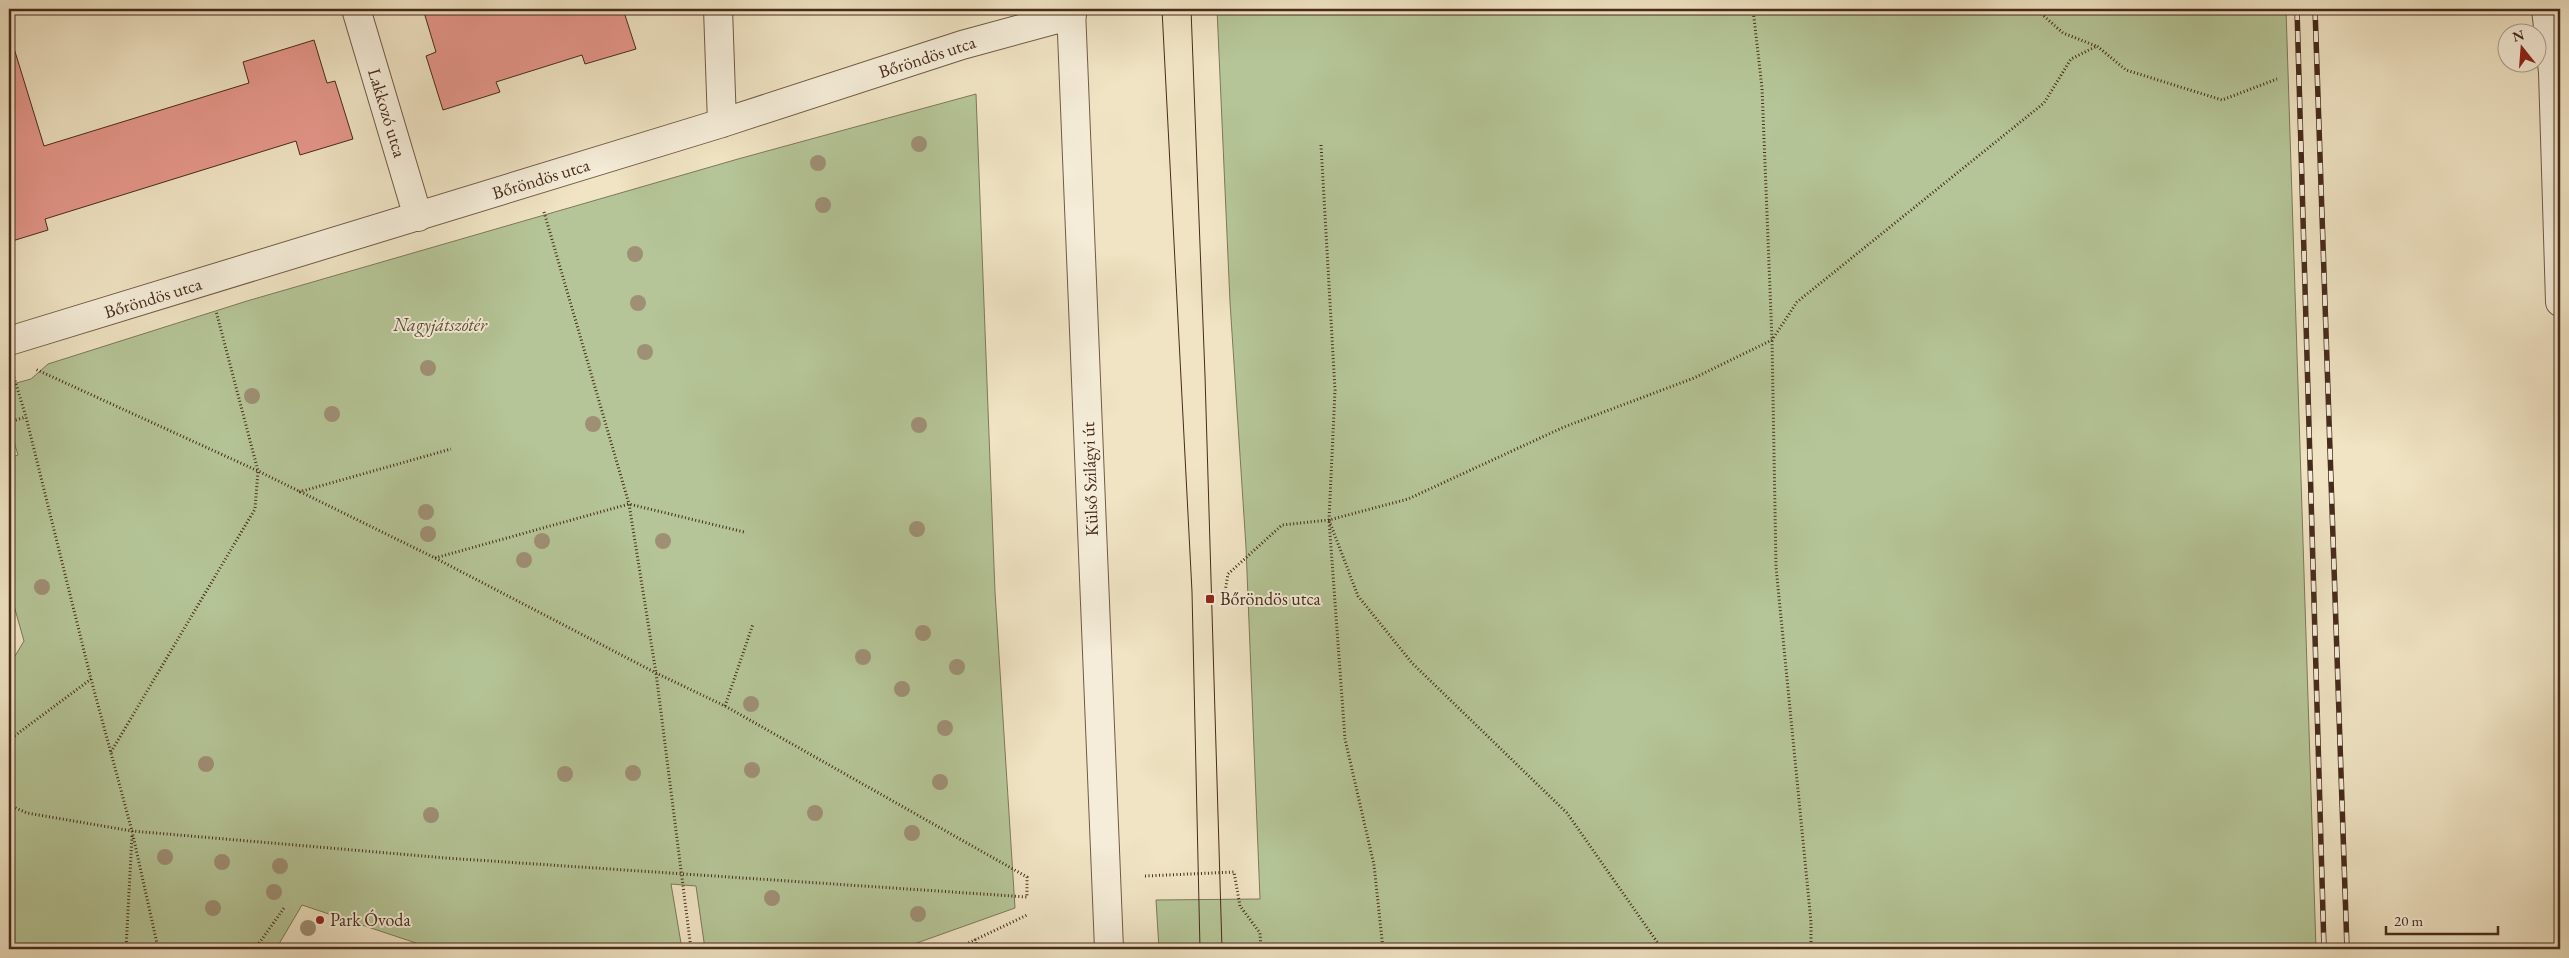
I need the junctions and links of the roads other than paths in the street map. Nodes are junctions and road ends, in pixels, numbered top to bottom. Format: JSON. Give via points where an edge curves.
{"nodes":[{"id":1,"x":356,"y":9,"type":"edge"},
{"id":2,"x":718,"y":9,"type":"edge"},
{"id":3,"x":2546,"y":9,"type":"edge"},
{"id":4,"x":1071,"y":12,"type":"edge"},
{"id":5,"x":2557,"y":72,"type":"edge"},
{"id":6,"x":722,"y":123,"type":"junction"},
{"id":7,"x":418,"y":217,"type":"junction"},
{"id":8,"x":2560,"y":302,"type":"edge"},
{"id":9,"x":9,"y":341,"type":"edge"},
{"id":10,"x":1109,"y":949,"type":"edge"}],
"edges":[{"from":1,"to":7,"type":"street","name":"Lakkozó utca"},
{"from":2,"to":6,"type":"street"},
{"from":3,"to":5,"type":"street"},
{"from":4,"to":6,"type":"street","name":"Bőröndös utca"},
{"from":4,"to":10,"type":"street","name":"Külső Szilágyi út"},
{"from":5,"to":8,"type":"street"},
{"from":6,"to":7,"type":"street","name":"Bőröndös utca"},
{"from":7,"to":9,"type":"street","name":"Bőröndös utca"}]}
